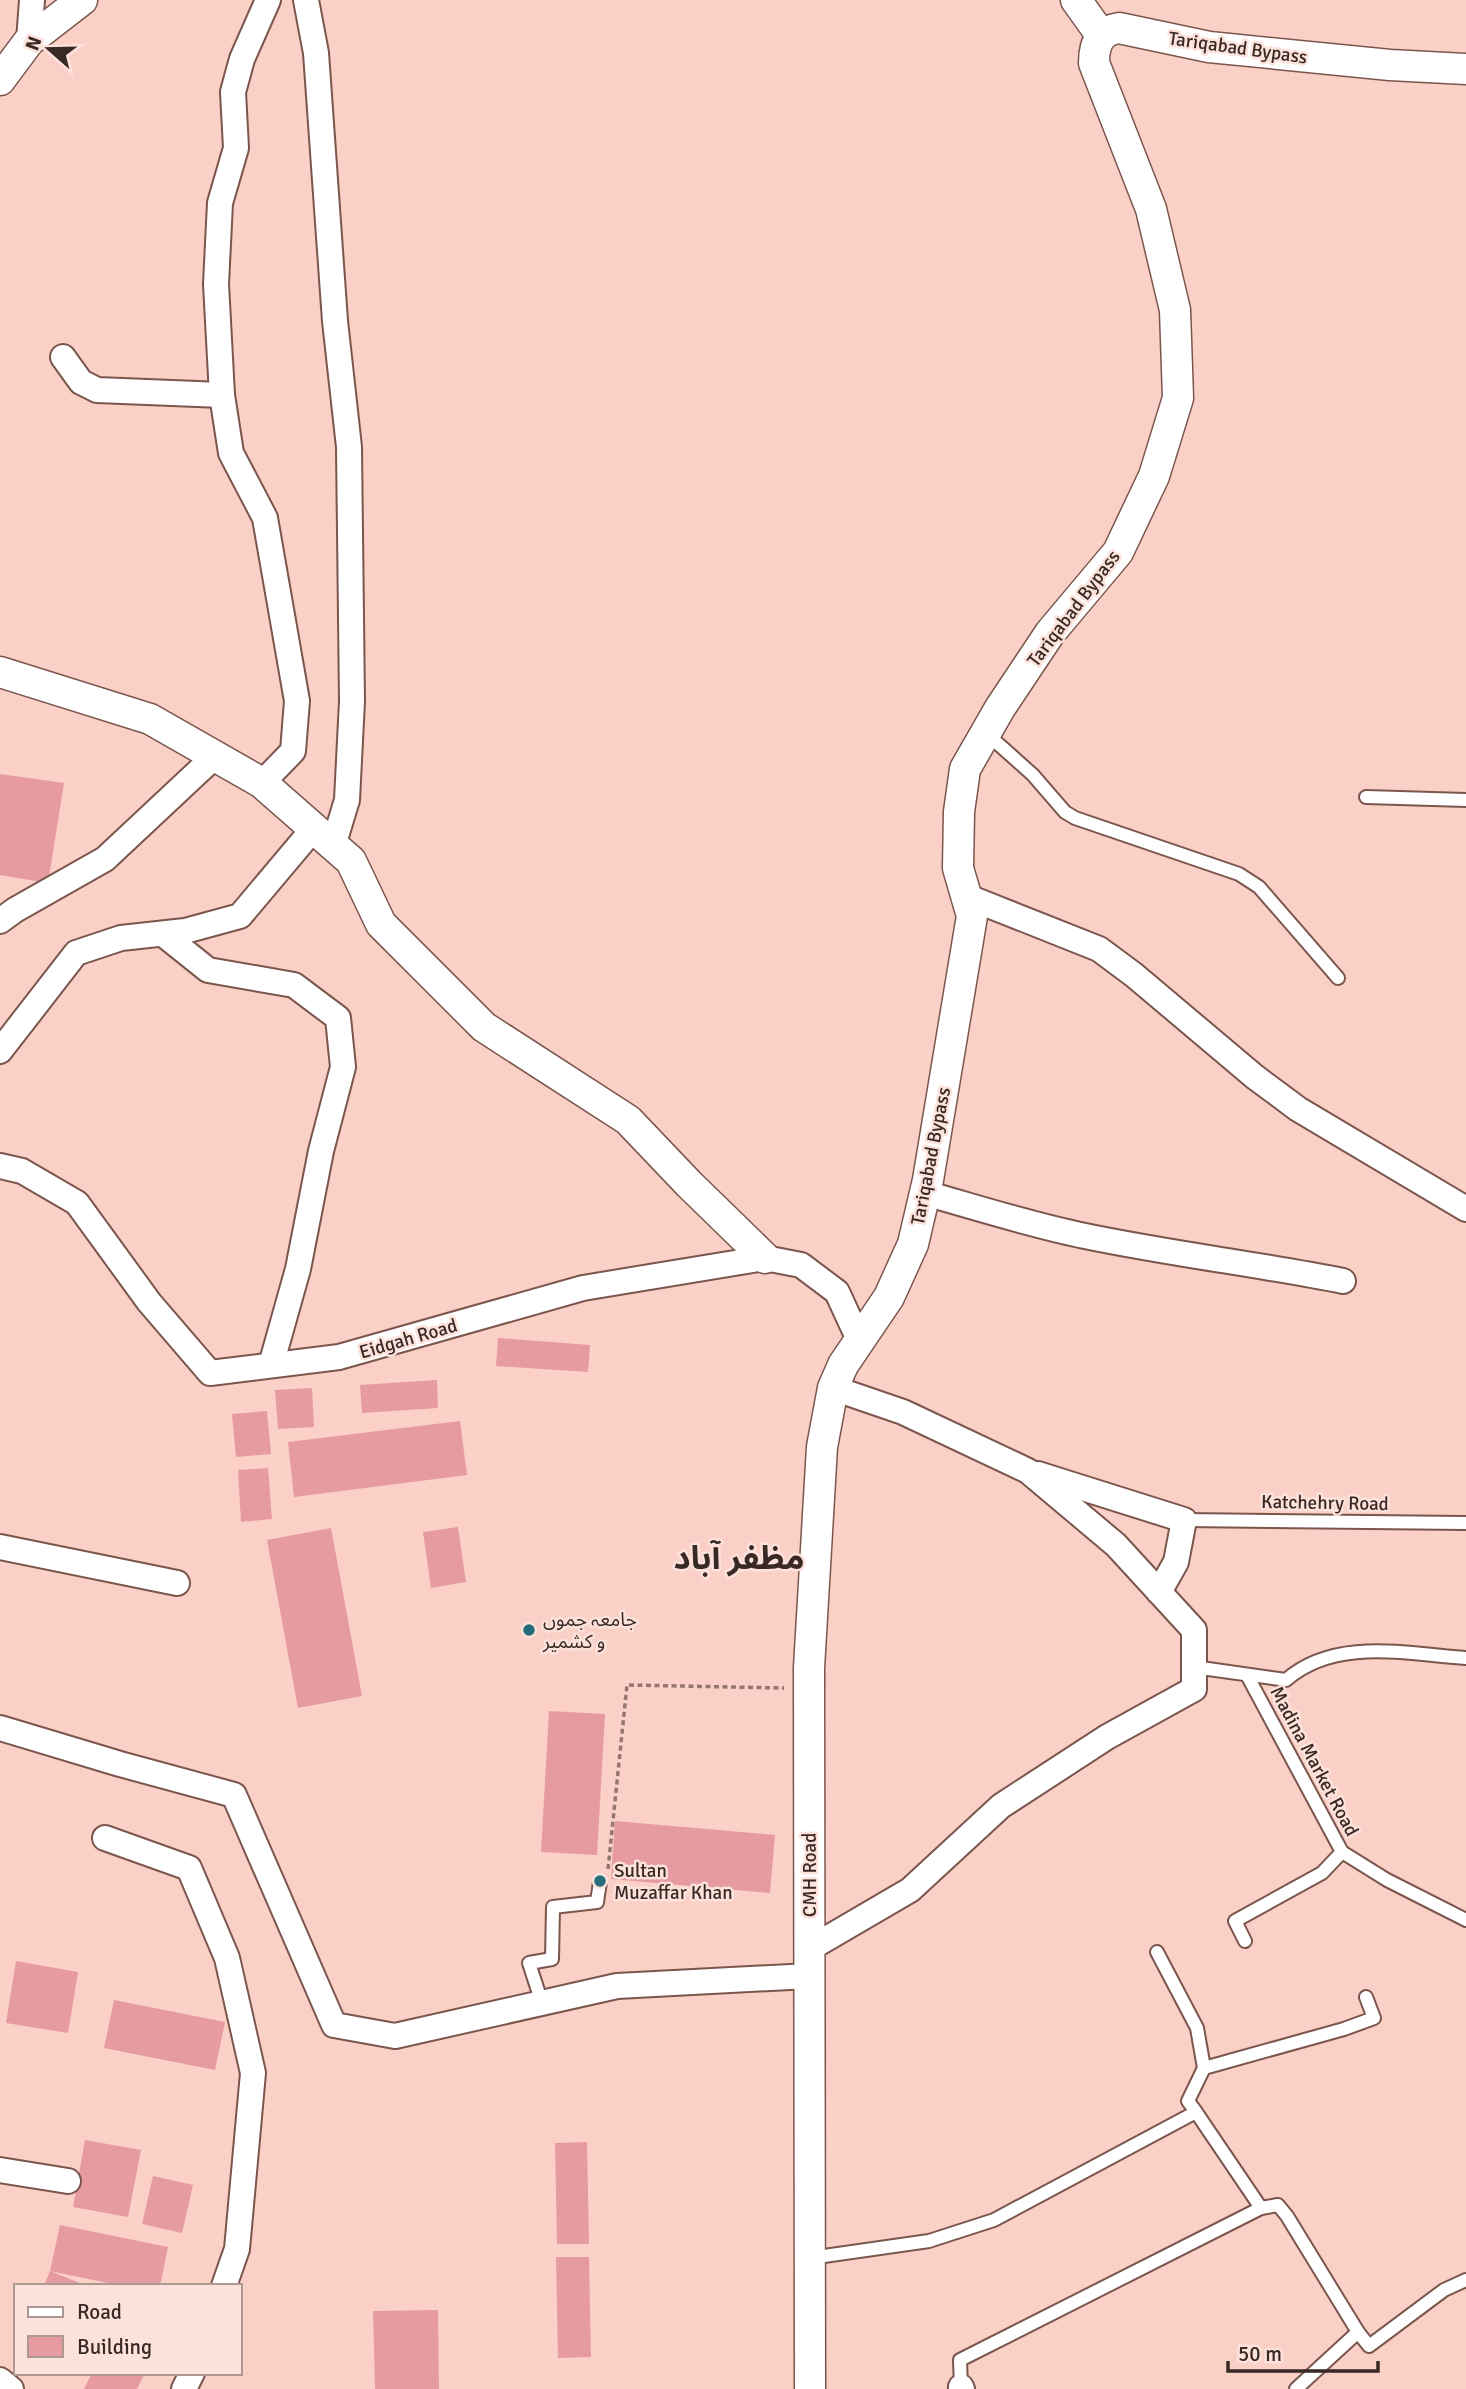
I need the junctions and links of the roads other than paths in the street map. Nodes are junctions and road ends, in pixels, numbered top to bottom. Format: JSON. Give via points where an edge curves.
{"nodes":[{"id":1,"x":32,"y":0,"type":"edge"},
{"id":2,"x":82,"y":0,"type":"edge"},
{"id":3,"x":268,"y":0,"type":"edge"},
{"id":4,"x":306,"y":0,"type":"edge"},
{"id":5,"x":1076,"y":0,"type":"edge"},
{"id":6,"x":1101,"y":35,"type":"junction"},
{"id":7,"x":16,"y":46,"type":"edge"},
{"id":8,"x":1466,"y":69,"type":"edge"},
{"id":9,"x":0,"y":80,"type":"edge"},
{"id":10,"x":63,"y":357,"type":"dead end"},
{"id":11,"x":222,"y":395,"type":"junction"},
{"id":12,"x":0,"y":672,"type":"edge"},
{"id":13,"x":986,"y":733,"type":"junction"},
{"id":14,"x":215,"y":755,"type":"junction"},
{"id":15,"x":262,"y":783,"type":"junction"},
{"id":16,"x":1366,"y":797,"type":"dead end"},
{"id":17,"x":1466,"y":800,"type":"edge"},
{"id":18,"x":324,"y":837,"type":"junction"},
{"id":19,"x":968,"y":897,"type":"junction"},
{"id":20,"x":0,"y":921,"type":"edge"},
{"id":21,"x":163,"y":934,"type":"junction"},
{"id":22,"x":1338,"y":978,"type":"dead end"},
{"id":23,"x":0,"y":1051,"type":"edge"},
{"id":24,"x":0,"y":1166,"type":"edge"},
{"id":25,"x":925,"y":1193,"type":"junction"},
{"id":26,"x":1466,"y":1209,"type":"edge"},
{"id":27,"x":765,"y":1258,"type":"junction"},
{"id":28,"x":1343,"y":1282,"type":"dead end"},
{"id":29,"x":846,"y":1365,"type":"junction"},
{"id":30,"x":271,"y":1366,"type":"junction"},
{"id":31,"x":1028,"y":1471,"type":"junction"},
{"id":32,"x":1184,"y":1520,"type":"junction"},
{"id":33,"x":1466,"y":1523,"type":"edge"},
{"id":34,"x":0,"y":1547,"type":"edge"},
{"id":35,"x":177,"y":1583,"type":"dead end"},
{"id":36,"x":1159,"y":1592,"type":"junction"},
{"id":37,"x":1466,"y":1658,"type":"edge"},
{"id":38,"x":1194,"y":1667,"type":"junction"},
{"id":39,"x":1247,"y":1675,"type":"junction"},
{"id":40,"x":0,"y":1728,"type":"edge"},
{"id":41,"x":106,"y":1838,"type":"dead end"},
{"id":42,"x":1342,"y":1852,"type":"junction"},
{"id":43,"x":600,"y":1882,"type":"road end"},
{"id":44,"x":1466,"y":1920,"type":"edge"},
{"id":45,"x":1245,"y":1941,"type":"dead end"},
{"id":46,"x":1157,"y":1952,"type":"dead end"},
{"id":47,"x":809,"y":1962,"type":"junction"},
{"id":48,"x":1366,"y":1997,"type":"dead end"},
{"id":49,"x":542,"y":2003,"type":"junction"},
{"id":50,"x":1204,"y":2068,"type":"junction"},
{"id":51,"x":1196,"y":2112,"type":"junction"},
{"id":52,"x":0,"y":2170,"type":"edge"},
{"id":53,"x":68,"y":2181,"type":"dead end"},
{"id":54,"x":1261,"y":2208,"type":"junction"},
{"id":55,"x":809,"y":2258,"type":"junction"},
{"id":56,"x":1466,"y":2280,"type":"edge"},
{"id":57,"x":225,"y":2284,"type":"edge"},
{"id":58,"x":1358,"y":2332,"type":"junction"},
{"id":59,"x":0,"y":2380,"type":"edge"},
{"id":60,"x":960,"y":2388,"type":"edge"},
{"id":61,"x":11,"y":2389,"type":"edge"},
{"id":62,"x":810,"y":2389,"type":"edge"},
{"id":63,"x":1296,"y":2389,"type":"edge"}],
"edges":[{"from":1,"to":7,"type":"street"},
{"from":2,"to":7,"type":"street"},
{"from":3,"to":11,"type":"street","via":[[233,92],[236,148],[220,203],[216,284]]},
{"from":4,"to":18,"type":"street","via":[[316,53],[349,447],[352,701],[346,800]]},
{"from":5,"to":6,"type":"street"},
{"from":6,"to":8,"type":"street","name":"Tariqabad Bypass","via":[[1119,28],[1209,47]]},
{"from":6,"to":13,"type":"street","name":"Tariqabad Bypass","via":[[1094,62],[1152,209],[1175,310],[1178,398],[1154,476],[1118,552],[1050,633]]},
{"from":7,"to":9,"type":"street"},
{"from":10,"to":11,"type":"street","via":[[81,382],[97,390]]},
{"from":11,"to":15,"type":"street","via":[[231,453],[265,518],[297,701],[293,751]]},
{"from":12,"to":14,"type":"street","via":[[150,719]]},
{"from":13,"to":19,"type":"street","name":"Tariqabad Bypass","via":[[965,769],[959,812],[958,868]]},
{"from":13,"to":22,"type":"lane","via":[[1075,818],[1239,874],[1259,887]]},
{"from":14,"to":15,"type":"street"},
{"from":14,"to":20,"type":"street","via":[[105,859]]},
{"from":15,"to":18,"type":"street"},
{"from":16,"to":17,"type":"lane"},
{"from":18,"to":21,"type":"street","via":[[240,916]]},
{"from":18,"to":27,"type":"street","via":[[351,861],[381,924],[484,1027],[628,1121]]},
{"from":19,"to":25,"type":"street","name":"Tariqabad Bypass","via":[[972,916]]},
{"from":19,"to":26,"type":"street","via":[[1099,949],[1298,1109]]},
{"from":21,"to":23,"type":"street","via":[[121,937],[76,953]]},
{"from":21,"to":30,"type":"street","via":[[208,970],[294,985],[338,1018],[343,1067],[298,1269]]},
{"from":24,"to":30,"type":"street","name":"Eidgah Road","via":[[22,1171],[77,1203],[149,1302],[210,1373]]},
{"from":25,"to":28,"type":"street","via":[[1085,1236]]},
{"from":25,"to":29,"type":"street","name":"Tariqabad Bypass","via":[[913,1244],[890,1297]]},
{"from":27,"to":29,"type":"street","name":"Eidgah Road","via":[[801,1265],[837,1292]]},
{"from":27,"to":30,"type":"street","name":"Eidgah Road","via":[[583,1288],[339,1357]]},
{"from":29,"to":31,"type":"street","via":[[903,1412]]},
{"from":29,"to":47,"type":"street","name":"CMH Road","via":[[822,1447],[819,1485],[809,1688]]},
{"from":31,"to":32,"type":"street"},
{"from":31,"to":36,"type":"street","via":[[1116,1545]]},
{"from":32,"to":33,"type":"lane","name":"Katchehry Road"},
{"from":32,"to":36,"type":"street","via":[[1176,1562]]},
{"from":34,"to":35,"type":"street"},
{"from":36,"to":38,"type":"street","via":[[1194,1630]]},
{"from":37,"to":39,"type":"lane","via":[[1364,1652],[1319,1659],[1286,1680]]},
{"from":38,"to":39,"type":"lane"},
{"from":38,"to":47,"type":"street","via":[[1194,1689],[1107,1737],[1001,1806],[910,1890]]},
{"from":39,"to":42,"type":"lane","name":"Madina Market Road"},
{"from":40,"to":49,"type":"street","via":[[233,1795],[334,2025],[395,2036]]},
{"from":41,"to":57,"type":"street","via":[[189,1868],[228,1958],[253,2073],[237,2249]]},
{"from":42,"to":44,"type":"lane","name":"Madina Market Road"},
{"from":42,"to":45,"type":"lane","via":[[1322,1873],[1235,1921]]},
{"from":43,"to":49,"type":"lane","via":[[597,1902],[553,1907],[552,1959],[529,1963]]},
{"from":46,"to":50,"type":"lane","via":[[1197,2028]]},
{"from":47,"to":49,"type":"street","via":[[617,1986]]},
{"from":47,"to":55,"type":"street","name":"CMH Road"},
{"from":48,"to":50,"type":"lane","via":[[1374,2018]]},
{"from":50,"to":51,"type":"lane","via":[[1188,2101]]},
{"from":51,"to":54,"type":"lane"},
{"from":51,"to":55,"type":"lane","via":[[994,2220],[929,2241]]},
{"from":52,"to":53,"type":"street"},
{"from":54,"to":58,"type":"lane","via":[[1278,2205]]},
{"from":54,"to":60,"type":"lane","via":[[960,2360]]},
{"from":55,"to":62,"type":"street","name":"CMH Road"},
{"from":56,"to":58,"type":"lane","via":[[1444,2290],[1369,2346]]},
{"from":58,"to":63,"type":"lane"},
{"from":59,"to":61,"type":"street"}]}
